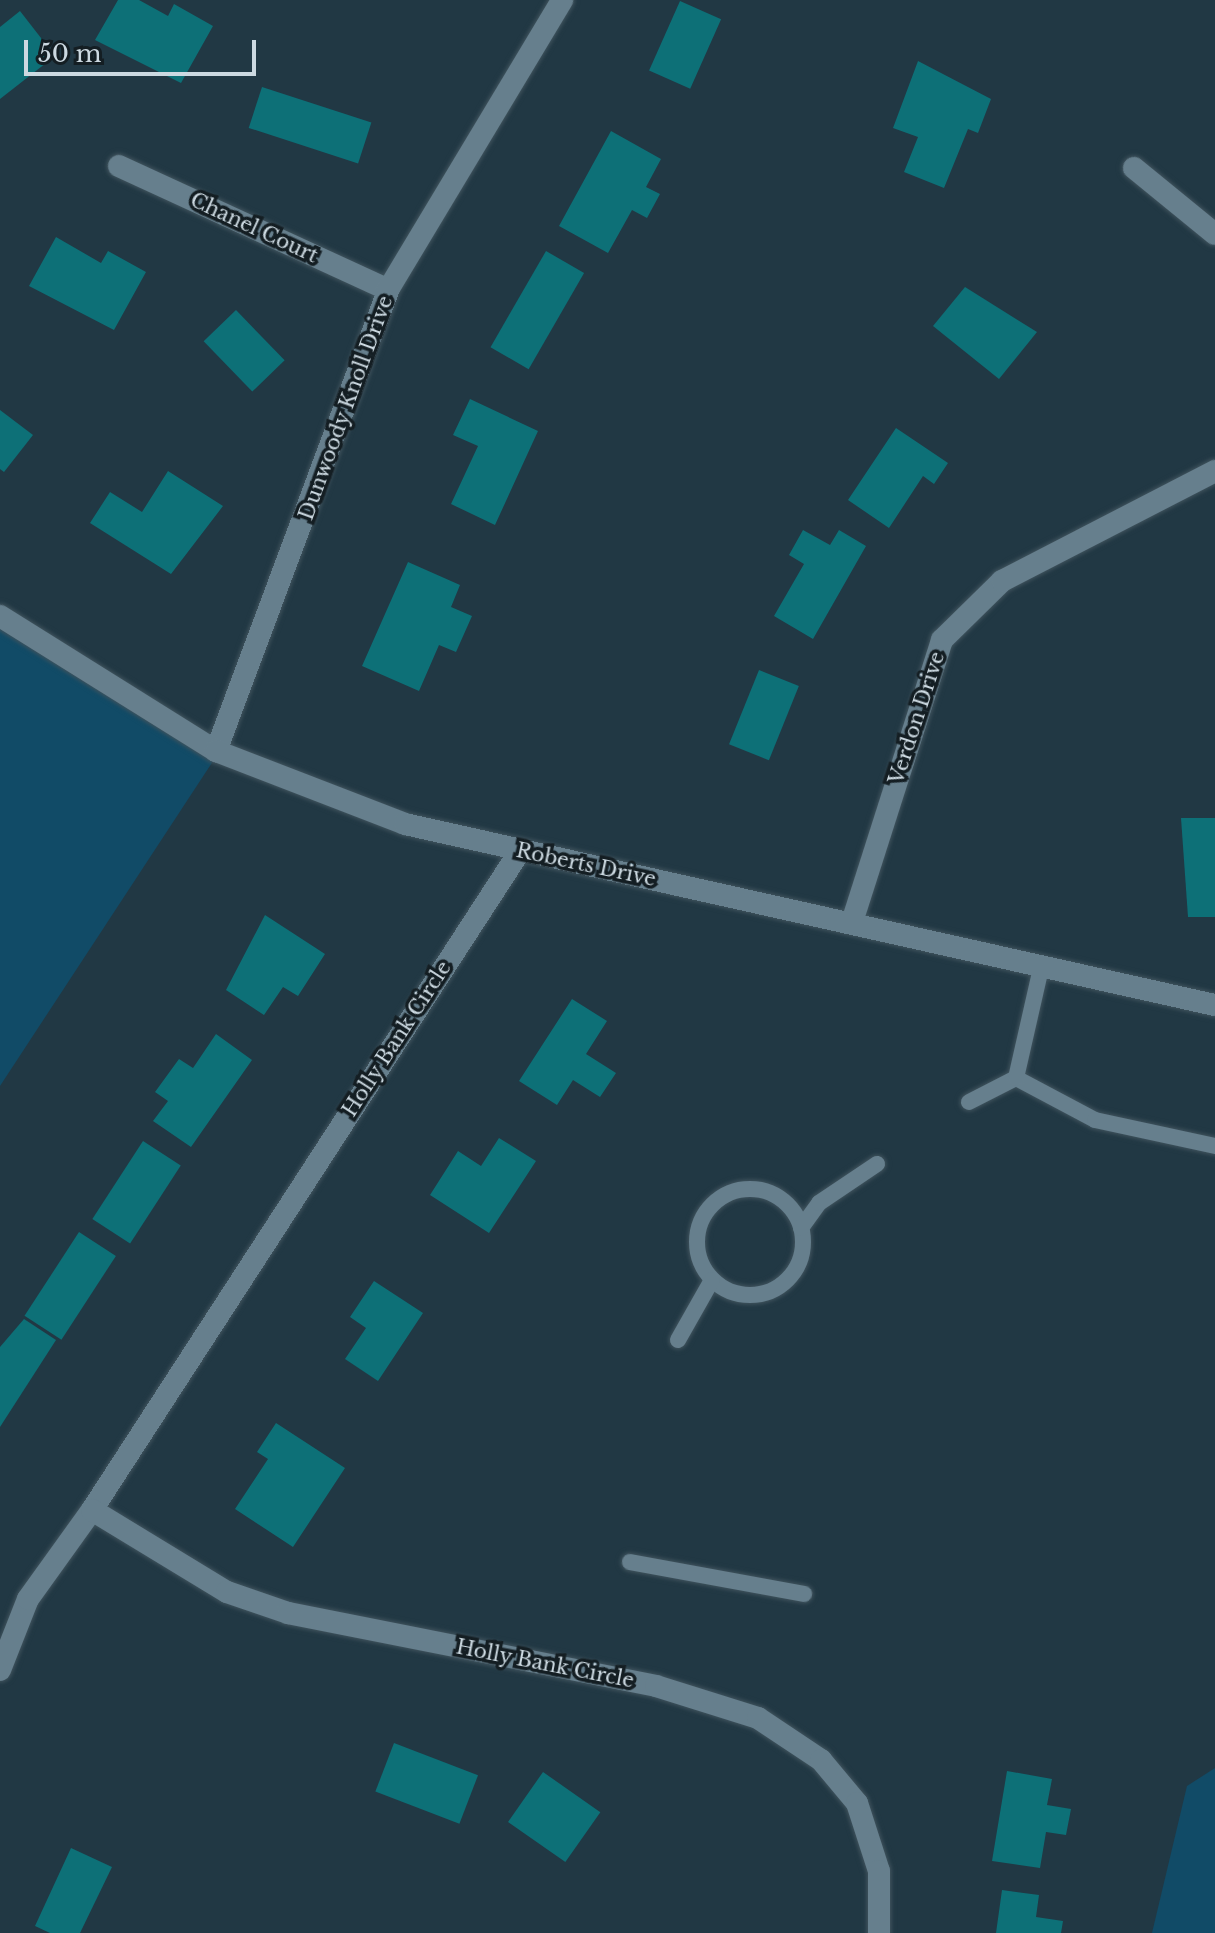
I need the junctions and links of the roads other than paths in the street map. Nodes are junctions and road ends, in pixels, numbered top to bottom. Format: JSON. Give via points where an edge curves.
{"nodes":[{"id":1,"x":562,"y":0,"type":"edge"},
{"id":2,"x":119,"y":166,"type":"dead end"},
{"id":3,"x":1134,"y":168,"type":"dead end"},
{"id":4,"x":1215,"y":234,"type":"edge"},
{"id":5,"x":388,"y":290,"type":"junction"},
{"id":6,"x":1215,"y":471,"type":"edge"},
{"id":7,"x":0,"y":616,"type":"edge"},
{"id":8,"x":216,"y":751,"type":"junction"},
{"id":9,"x":520,"y":851,"type":"junction"},
{"id":10,"x":852,"y":922,"type":"junction"},
{"id":11,"x":1042,"y":964,"type":"junction"},
{"id":12,"x":1215,"y":1005,"type":"edge"},
{"id":13,"x":1016,"y":1078,"type":"junction"},
{"id":14,"x":969,"y":1102,"type":"dead end"},
{"id":15,"x":1215,"y":1146,"type":"edge"},
{"id":16,"x":877,"y":1164,"type":"dead end"},
{"id":17,"x":801,"y":1228,"type":"junction"},
{"id":18,"x":712,"y":1280,"type":"junction"},
{"id":19,"x":678,"y":1340,"type":"dead end"},
{"id":20,"x":92,"y":1510,"type":"junction"},
{"id":21,"x":630,"y":1562,"type":"dead end"},
{"id":22,"x":804,"y":1594,"type":"dead end"},
{"id":23,"x":0,"y":1670,"type":"edge"},
{"id":24,"x":879,"y":1933,"type":"edge"}],
"edges":[{"from":1,"to":5,"type":"street","name":"Dunwoody Knoll Drive"},
{"from":2,"to":5,"type":"street","name":"Chanel Court"},
{"from":3,"to":4,"type":"street"},
{"from":5,"to":8,"type":"street","name":"Dunwoody Knoll Drive"},
{"from":6,"to":10,"type":"street","name":"Verdon Drive","via":[[1002,581],[942,640]]},
{"from":7,"to":8,"type":"street","name":"Roberts Drive"},
{"from":8,"to":9,"type":"street","name":"Roberts Drive","via":[[405,824]]},
{"from":9,"to":10,"type":"street","name":"Roberts Drive"},
{"from":9,"to":20,"type":"street","name":"Holly Bank Circle"},
{"from":10,"to":11,"type":"street","name":"Roberts Drive"},
{"from":11,"to":12,"type":"street","name":"Roberts Drive"},
{"from":11,"to":13,"type":"lane"},
{"from":13,"to":14,"type":"lane"},
{"from":13,"to":15,"type":"lane","via":[[1095,1120]]},
{"from":16,"to":17,"type":"lane","via":[[819,1203]]},
{"from":17,"to":18,"type":"lane","via":[[799,1262],[776,1288],[742,1295]]},
{"from":17,"to":18,"type":"lane","via":[[774,1195],[731,1192],[704,1214],[697,1230],[701,1265]]},
{"from":18,"to":19,"type":"lane"},
{"from":20,"to":23,"type":"street","name":"Holly Bank Circle","via":[[28,1599]]},
{"from":20,"to":24,"type":"street","name":"Holly Bank Circle","via":[[227,1592],[288,1613],[656,1686],[758,1718],[821,1760],[857,1803],[879,1871]]},
{"from":21,"to":22,"type":"lane"}]}
